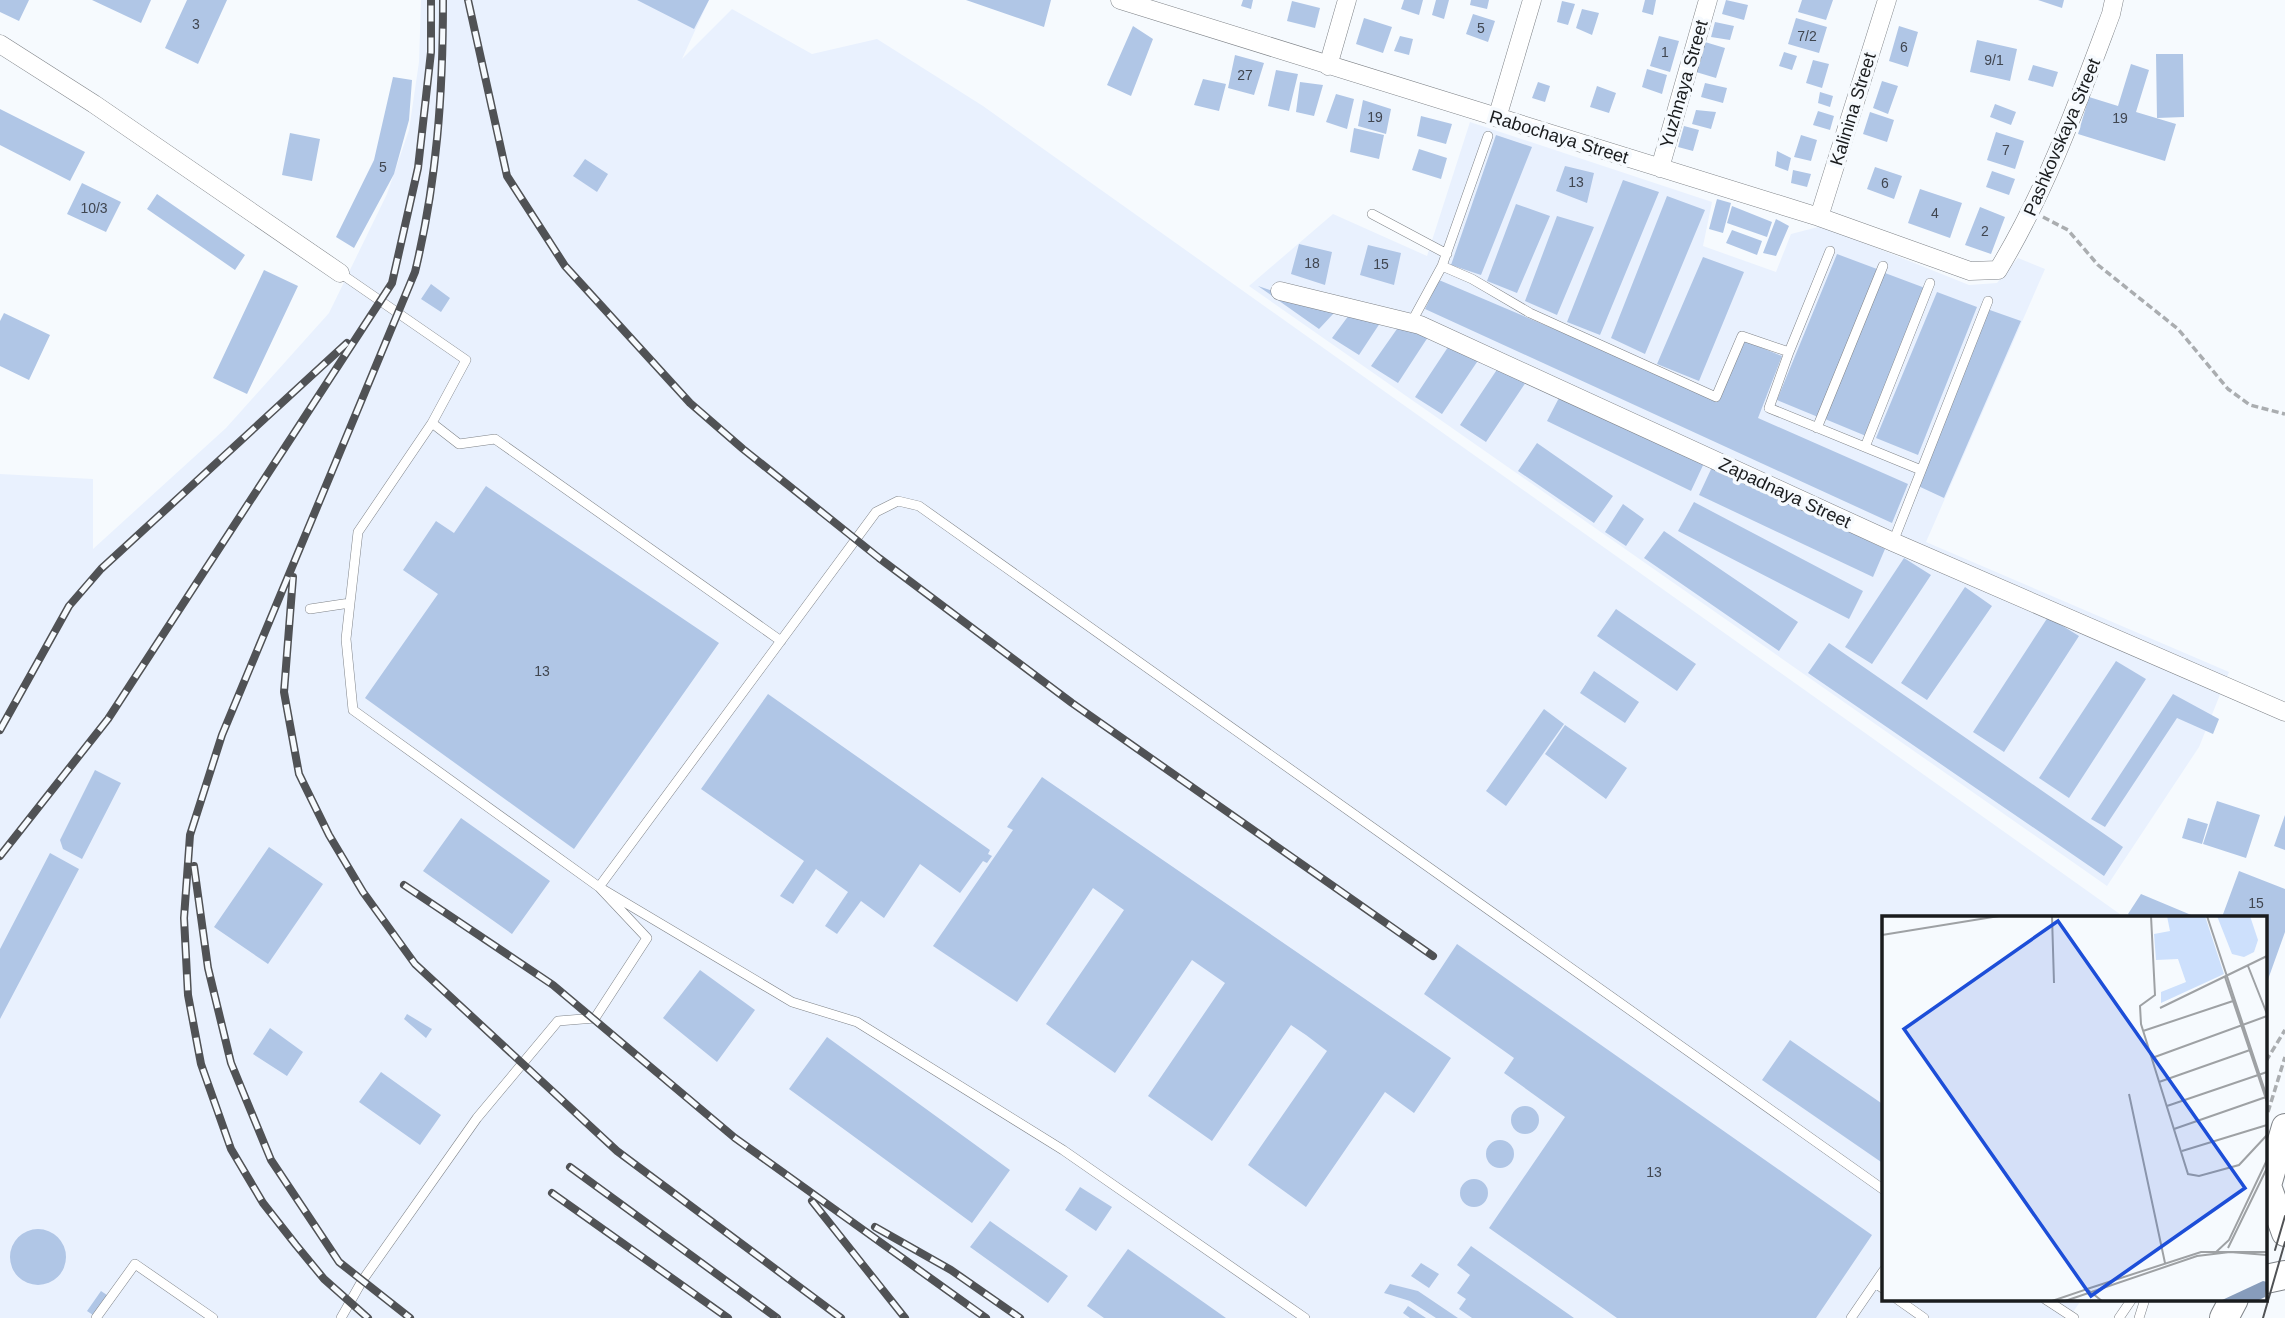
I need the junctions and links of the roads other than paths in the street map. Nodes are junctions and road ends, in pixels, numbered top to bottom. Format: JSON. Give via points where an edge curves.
{"nodes":[{"id":1,"x":1120,"y":0,"type":"edge"},
{"id":2,"x":1347,"y":0,"type":"edge"},
{"id":3,"x":1532,"y":0,"type":"edge"},
{"id":4,"x":1708,"y":0,"type":"edge"},
{"id":5,"x":1887,"y":0,"type":"edge"},
{"id":6,"x":2114,"y":0,"type":"edge"},
{"id":7,"x":1164,"y":6,"type":"edge"},
{"id":8,"x":0,"y":44,"type":"edge"},
{"id":9,"x":1328,"y":66,"type":"junction"},
{"id":10,"x":1497,"y":118,"type":"junction"},
{"id":11,"x":1488,"y":136,"type":"dead end"},
{"id":12,"x":1660,"y":168,"type":"junction"},
{"id":13,"x":1372,"y":214,"type":"dead end"},
{"id":14,"x":1819,"y":217,"type":"junction"},
{"id":15,"x":1830,"y":251,"type":"dead end"},
{"id":16,"x":1447,"y":254,"type":"junction"},
{"id":17,"x":1442,"y":266,"type":"junction"},
{"id":18,"x":1883,"y":266,"type":"dead end"},
{"id":19,"x":1998,"y":270,"type":"joint"},
{"id":20,"x":340,"y":273,"type":"joint"},
{"id":21,"x":1930,"y":283,"type":"dead end"},
{"id":22,"x":1280,"y":291,"type":"dead end"},
{"id":23,"x":1988,"y":301,"type":"dead end"},
{"id":24,"x":1411,"y":323,"type":"junction"},
{"id":25,"x":1789,"y":352,"type":"junction"},
{"id":26,"x":432,"y":423,"type":"junction"},
{"id":27,"x":1817,"y":428,"type":"junction"},
{"id":28,"x":1865,"y":447,"type":"junction"},
{"id":29,"x":1921,"y":470,"type":"junction"},
{"id":30,"x":1893,"y":542,"type":"junction"},
{"id":31,"x":350,"y":603,"type":"junction"},
{"id":32,"x":310,"y":609,"type":"dead end"},
{"id":33,"x":781,"y":641,"type":"junction"},
{"id":34,"x":2285,"y":712,"type":"edge"},
{"id":35,"x":599,"y":887,"type":"junction"},
{"id":36,"x":2285,"y":1127,"type":"edge"},
{"id":37,"x":2268,"y":1186,"type":"edge"},
{"id":38,"x":1882,"y":1189,"type":"edge"},
{"id":39,"x":2268,"y":1191,"type":"edge"},
{"id":40,"x":2285,"y":1233,"type":"edge"},
{"id":41,"x":1882,"y":1273,"type":"edge"},
{"id":42,"x":1875,"y":1283,"type":"junction"},
{"id":43,"x":1882,"y":1288,"type":"edge"},
{"id":44,"x":1898,"y":1300,"type":"edge"},
{"id":45,"x":2047,"y":1300,"type":"edge"},
{"id":46,"x":2131,"y":1300,"type":"edge"},
{"id":47,"x":2145,"y":1300,"type":"edge"},
{"id":48,"x":96,"y":1318,"type":"edge"},
{"id":49,"x":213,"y":1318,"type":"edge"},
{"id":50,"x":341,"y":1318,"type":"edge"},
{"id":51,"x":1305,"y":1318,"type":"edge"},
{"id":52,"x":1851,"y":1318,"type":"edge"},
{"id":53,"x":1924,"y":1318,"type":"edge"},
{"id":54,"x":2074,"y":1318,"type":"edge"},
{"id":55,"x":2119,"y":1318,"type":"edge"},
{"id":56,"x":2140,"y":1318,"type":"edge"}],
"edges":[{"from":1,"to":7,"type":"street","name":"Rabochaya Street"},
{"from":2,"to":9,"type":"street"},
{"from":3,"to":10,"type":"street"},
{"from":4,"to":12,"type":"street","name":"Yuzhnaya Street"},
{"from":5,"to":14,"type":"street","name":"Kalinina Street"},
{"from":6,"to":19,"type":"street","name":"Pashkovskaya Street","via":[[2060,148],[2032,212]]},
{"from":7,"to":9,"type":"street","name":"Rabochaya Street"},
{"from":8,"to":20,"type":"street"},
{"from":9,"to":10,"type":"street","name":"Rabochaya Street"},
{"from":10,"to":12,"type":"street","name":"Rabochaya Street"},
{"from":11,"to":16,"type":"lane"},
{"from":12,"to":14,"type":"street","name":"Rabochaya Street"},
{"from":13,"to":16,"type":"lane"},
{"from":14,"to":19,"type":"street","name":"Rabochaya Street","via":[[1970,271]]},
{"from":15,"to":25,"type":"lane"},
{"from":16,"to":17,"type":"lane"},
{"from":17,"to":24,"type":"lane"},
{"from":17,"to":25,"type":"lane","via":[[1530,313],[1716,397],[1742,336]]},
{"from":18,"to":27,"type":"lane"},
{"from":20,"to":26,"type":"lane","via":[[466,360]]},
{"from":21,"to":28,"type":"lane"},
{"from":22,"to":24,"type":"street","name":"Zapadnaya Street"},
{"from":23,"to":29,"type":"lane"},
{"from":24,"to":30,"type":"street","name":"Zapadnaya Street"},
{"from":25,"to":27,"type":"lane","via":[[1769,408]]},
{"from":26,"to":31,"type":"lane","via":[[358,532]]},
{"from":26,"to":33,"type":"lane","via":[[460,444],[495,439]]},
{"from":27,"to":28,"type":"lane"},
{"from":28,"to":29,"type":"lane"},
{"from":29,"to":30,"type":"lane"},
{"from":30,"to":34,"type":"street","name":"Zapadnaya Street"},
{"from":31,"to":32,"type":"lane"},
{"from":31,"to":35,"type":"lane","via":[[346,639],[353,710]]},
{"from":33,"to":35,"type":"lane"},
{"from":33,"to":38,"type":"lane","via":[[876,512],[898,501],[919,506]]},
{"from":35,"to":50,"type":"lane","via":[[647,938],[595,1018],[558,1021],[477,1118]]},
{"from":35,"to":51,"type":"lane","via":[[792,1002],[857,1022],[1063,1150]]},
{"from":36,"to":37,"type":"street"},
{"from":39,"to":40,"type":"street"},
{"from":41,"to":42,"type":"lane"},
{"from":42,"to":43,"type":"lane"},
{"from":42,"to":52,"type":"lane"},
{"from":44,"to":53,"type":"lane"},
{"from":45,"to":54,"type":"lane"},
{"from":46,"to":55,"type":"lane"},
{"from":47,"to":56,"type":"lane"},
{"from":48,"to":49,"type":"lane","via":[[135,1264]]}]}
